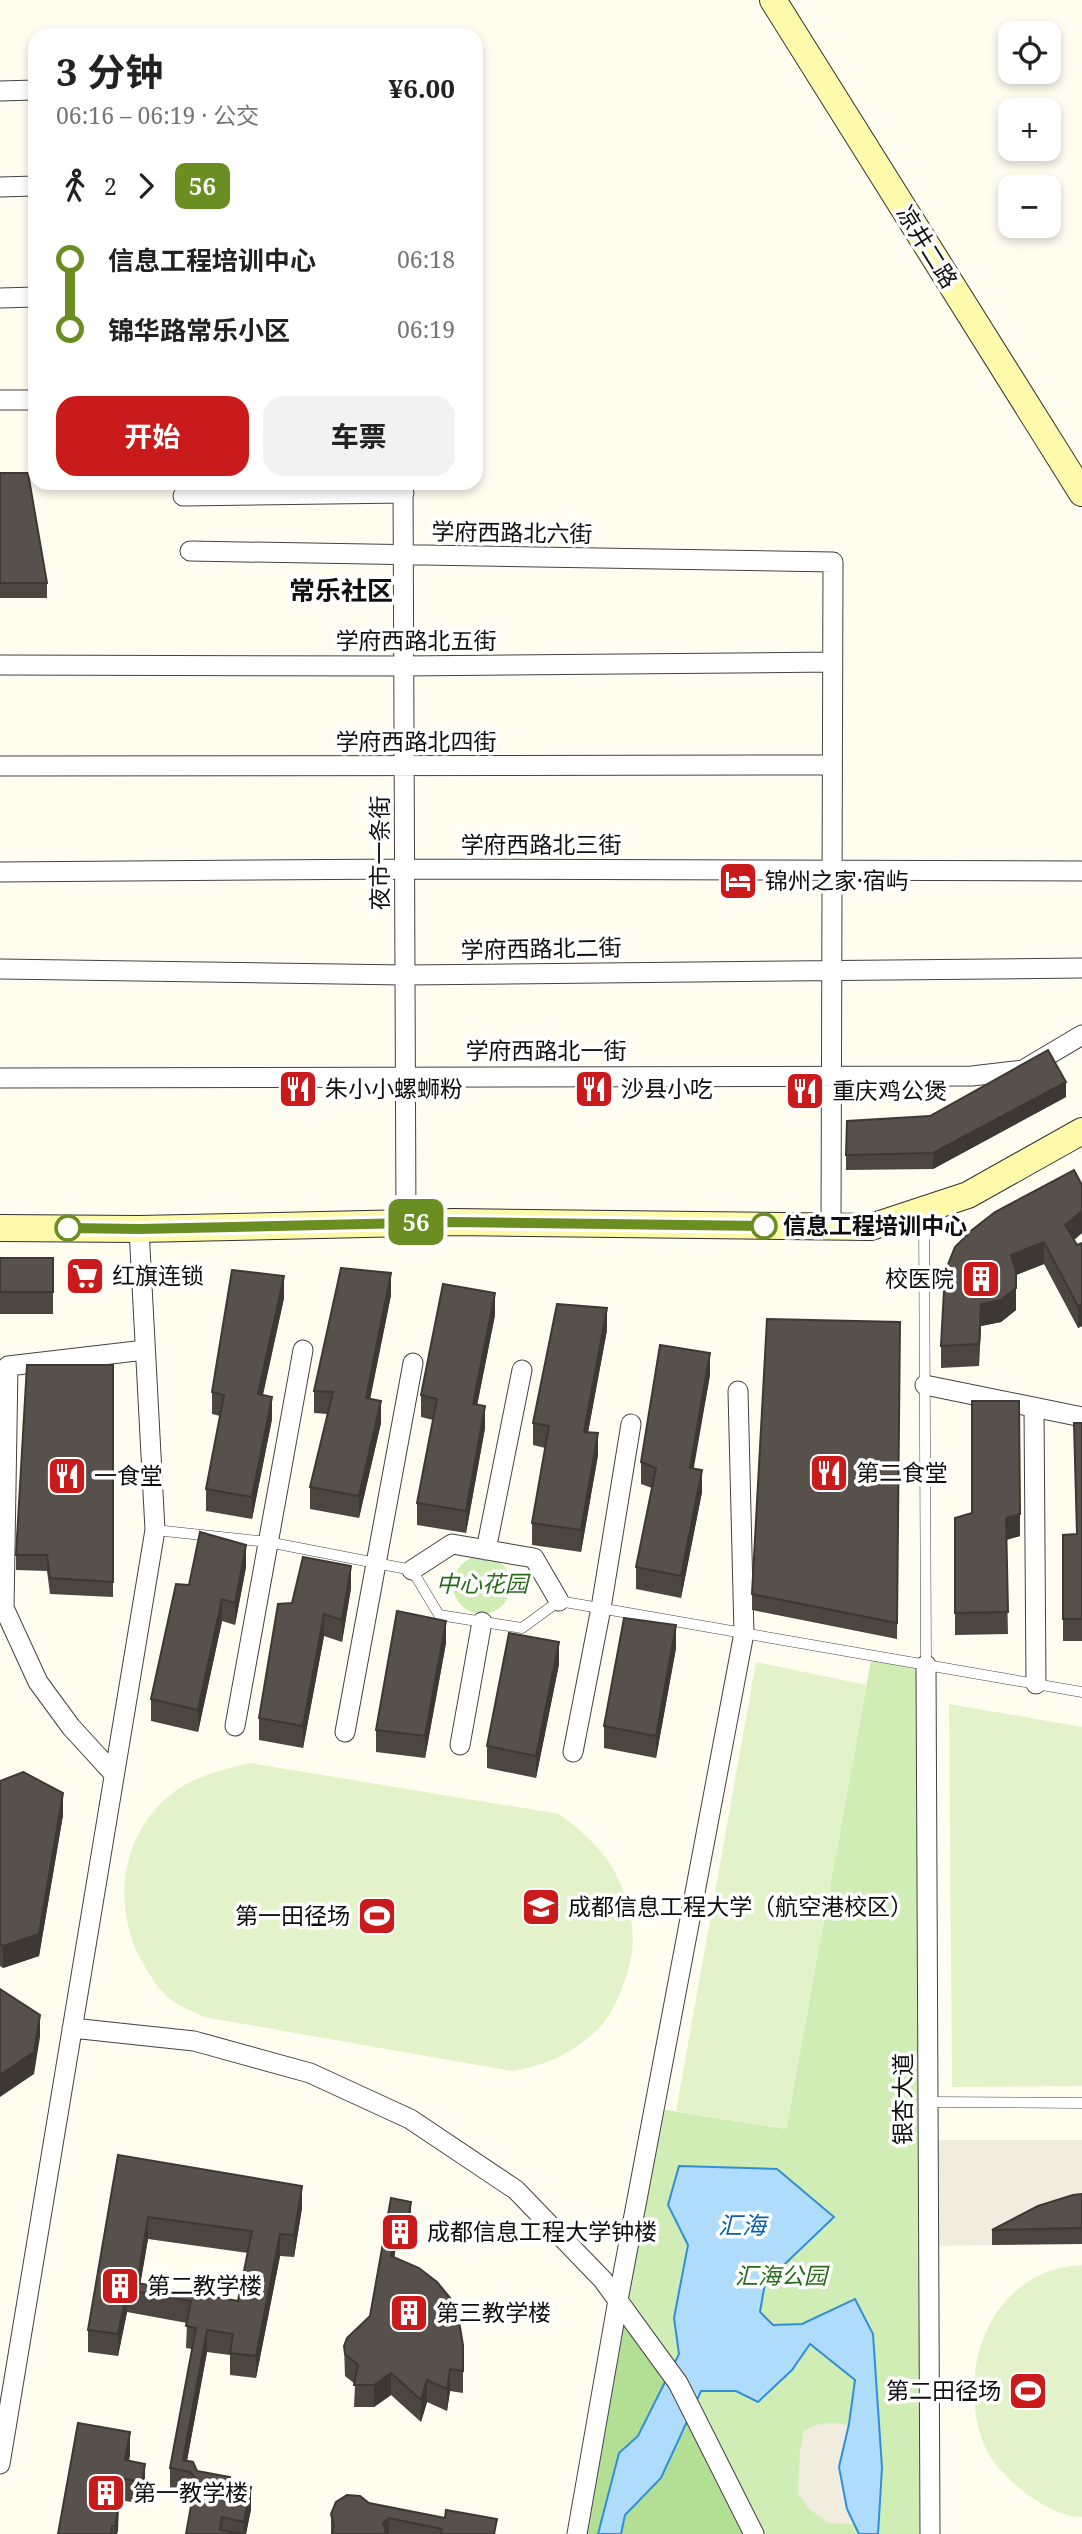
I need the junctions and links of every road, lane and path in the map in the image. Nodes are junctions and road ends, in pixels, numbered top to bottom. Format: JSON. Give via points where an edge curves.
{"nodes":[{"id":1,"x":773,"y":0,"type":"edge"},
{"id":2,"x":28,"y":90,"type":"edge"},
{"id":3,"x":0,"y":91,"type":"edge"},
{"id":4,"x":28,"y":186,"type":"edge"},
{"id":5,"x":0,"y":187,"type":"edge"},
{"id":6,"x":28,"y":297,"type":"edge"},
{"id":7,"x":0,"y":298,"type":"edge"},
{"id":8,"x":0,"y":400,"type":"edge"},
{"id":9,"x":28,"y":400,"type":"edge"},
{"id":10,"x":349,"y":490,"type":"edge"},
{"id":11,"x":404,"y":490,"type":"edge"},
{"id":12,"x":1082,"y":493,"type":"edge"},
{"id":13,"x":183,"y":496,"type":"dead end"},
{"id":14,"x":190,"y":551,"type":"dead end"},
{"id":15,"x":404,"y":556,"type":"junction"},
{"id":16,"x":832,"y":663,"type":"junction"},
{"id":17,"x":0,"y":664,"type":"edge"},
{"id":18,"x":404,"y":666,"type":"junction"},
{"id":19,"x":832,"y":765,"type":"junction"},
{"id":20,"x":0,"y":766,"type":"edge"},
{"id":21,"x":404,"y":767,"type":"junction"},
{"id":22,"x":405,"y":869,"type":"junction"},
{"id":23,"x":832,"y":871,"type":"junction"},
{"id":24,"x":1082,"y":871,"type":"edge"},
{"id":25,"x":0,"y":872,"type":"edge"},
{"id":26,"x":1082,"y":968,"type":"edge"},
{"id":27,"x":0,"y":969,"type":"edge"},
{"id":28,"x":832,"y":969,"type":"junction"},
{"id":29,"x":405,"y":975,"type":"junction"},
{"id":30,"x":1082,"y":1035,"type":"edge"},
{"id":31,"x":405,"y":1076,"type":"junction"},
{"id":32,"x":831,"y":1076,"type":"junction"},
{"id":33,"x":0,"y":1078,"type":"edge"},
{"id":34,"x":1082,"y":1131,"type":"edge"},
{"id":35,"x":924,"y":1209,"type":"junction"},
{"id":36,"x":406,"y":1223,"type":"junction"},
{"id":37,"x":831,"y":1227,"type":"junction"},
{"id":38,"x":0,"y":1228,"type":"edge"},
{"id":39,"x":139,"y":1229,"type":"junction"},
{"id":40,"x":145,"y":1350,"type":"junction"},
{"id":41,"x":303,"y":1350,"type":"dead end"},
{"id":42,"x":413,"y":1363,"type":"dead end"},
{"id":43,"x":522,"y":1370,"type":"dead end"},
{"id":44,"x":925,"y":1385,"type":"junction"},
{"id":45,"x":738,"y":1391,"type":"dead end"},
{"id":46,"x":1034,"y":1407,"type":"junction"},
{"id":47,"x":1082,"y":1417,"type":"edge"},
{"id":48,"x":631,"y":1424,"type":"dead end"},
{"id":49,"x":155,"y":1530,"type":"junction"},
{"id":50,"x":268,"y":1542,"type":"junction"},
{"id":51,"x":486,"y":1550,"type":"junction"},
{"id":52,"x":376,"y":1563,"type":"junction"},
{"id":53,"x":412,"y":1570,"type":"junction"},
{"id":54,"x":559,"y":1601,"type":"junction"},
{"id":55,"x":601,"y":1608,"type":"junction"},
{"id":56,"x":482,"y":1622,"type":"junction"},
{"id":57,"x":744,"y":1633,"type":"junction"},
{"id":58,"x":926,"y":1665,"type":"junction"},
{"id":59,"x":1035,"y":1684,"type":"junction"},
{"id":60,"x":1082,"y":1692,"type":"edge"},
{"id":61,"x":235,"y":1726,"type":"dead end"},
{"id":62,"x":345,"y":1732,"type":"dead end"},
{"id":63,"x":460,"y":1745,"type":"dead end"},
{"id":64,"x":573,"y":1752,"type":"dead end"},
{"id":65,"x":114,"y":1774,"type":"junction"},
{"id":66,"x":72,"y":2028,"type":"junction"},
{"id":67,"x":928,"y":2102,"type":"junction"},
{"id":68,"x":1082,"y":2103,"type":"edge"},
{"id":69,"x":618,"y":2300,"type":"junction"},
{"id":70,"x":0,"y":2464,"type":"edge"},
{"id":71,"x":577,"y":2534,"type":"edge"},
{"id":72,"x":754,"y":2534,"type":"edge"},
{"id":73,"x":930,"y":2534,"type":"edge"}],
"edges":[{"from":1,"to":12,"type":"main road","name":"凉井二路"},
{"from":2,"to":3,"type":"street"},
{"from":4,"to":5,"type":"street"},
{"from":6,"to":7,"type":"street"},
{"from":8,"to":9,"type":"street"},
{"from":10,"to":13,"type":"street"},
{"from":11,"to":15,"type":"street","name":"夜市一条街"},
{"from":14,"to":15,"type":"street","name":"学府西路北六街"},
{"from":15,"to":16,"type":"street","name":"学府西路北六街","via":[[833,562]]},
{"from":15,"to":18,"type":"street","name":"夜市一条街"},
{"from":16,"to":18,"type":"street","name":"学府西路北五街"},
{"from":16,"to":19,"type":"street"},
{"from":17,"to":18,"type":"street","name":"学府西路北五街"},
{"from":18,"to":21,"type":"street","name":"夜市一条街"},
{"from":19,"to":21,"type":"street","name":"学府西路北四街"},
{"from":19,"to":23,"type":"street"},
{"from":20,"to":21,"type":"street","name":"学府西路北四街"},
{"from":21,"to":22,"type":"street","name":"夜市一条街"},
{"from":22,"to":23,"type":"street","name":"学府西路北三街"},
{"from":22,"to":25,"type":"street","name":"学府西路北三街"},
{"from":22,"to":29,"type":"street","name":"夜市一条街"},
{"from":23,"to":24,"type":"street","name":"学府西路北三街"},
{"from":23,"to":28,"type":"street"},
{"from":26,"to":28,"type":"street","name":"学府西路北二街"},
{"from":27,"to":29,"type":"street","name":"学府西路北二街"},
{"from":28,"to":29,"type":"street","name":"学府西路北二街"},
{"from":28,"to":32,"type":"street"},
{"from":29,"to":31,"type":"street","name":"夜市一条街"},
{"from":30,"to":32,"type":"street","name":"学府西路北一街","via":[[1023,1070],[972,1076]]},
{"from":31,"to":32,"type":"street","name":"学府西路北一街"},
{"from":31,"to":33,"type":"street","name":"学府西路北一街"},
{"from":31,"to":36,"type":"street","name":"夜市一条街"},
{"from":32,"to":37,"type":"street"},
{"from":34,"to":35,"type":"main road","via":[[968,1195]]},
{"from":35,"to":37,"type":"main road","via":[[871,1227]]},
{"from":35,"to":44,"type":"lane"},
{"from":36,"to":37,"type":"main road"},
{"from":36,"to":39,"type":"main road"},
{"from":38,"to":39,"type":"main road"},
{"from":39,"to":40,"type":"street"},
{"from":40,"to":49,"type":"street"},
{"from":40,"to":65,"type":"street","via":[[8,1366],[4,1608],[38,1682]]},
{"from":41,"to":50,"type":"street"},
{"from":42,"to":52,"type":"street"},
{"from":43,"to":51,"type":"street"},
{"from":44,"to":46,"type":"street"},
{"from":44,"to":58,"type":"lane"},
{"from":45,"to":57,"type":"street"},
{"from":46,"to":47,"type":"street"},
{"from":46,"to":59,"type":"street"},
{"from":48,"to":55,"type":"street"},
{"from":49,"to":50,"type":"lane"},
{"from":49,"to":65,"type":"street"},
{"from":50,"to":52,"type":"lane"},
{"from":50,"to":61,"type":"street"},
{"from":51,"to":53,"type":"street","via":[[452,1545]]},
{"from":51,"to":54,"type":"street","via":[[534,1558]]},
{"from":52,"to":53,"type":"lane"},
{"from":52,"to":62,"type":"street"},
{"from":53,"to":56,"type":"lane","via":[[439,1615]]},
{"from":54,"to":55,"type":"lane"},
{"from":54,"to":56,"type":"lane","via":[[522,1628]]},
{"from":55,"to":57,"type":"lane"},
{"from":55,"to":64,"type":"street"},
{"from":56,"to":63,"type":"street"},
{"from":57,"to":58,"type":"lane"},
{"from":57,"to":69,"type":"street"},
{"from":58,"to":59,"type":"lane"},
{"from":58,"to":67,"type":"street","name":"银杏大道"},
{"from":59,"to":60,"type":"lane"},
{"from":65,"to":66,"type":"street"},
{"from":66,"to":69,"type":"street","via":[[194,2041],[310,2073],[410,2119],[516,2190]]},
{"from":66,"to":70,"type":"street"},
{"from":67,"to":68,"type":"lane"},
{"from":67,"to":73,"type":"street","name":"银杏大道"},
{"from":69,"to":71,"type":"street"},
{"from":69,"to":72,"type":"street","via":[[678,2383]]}]}
